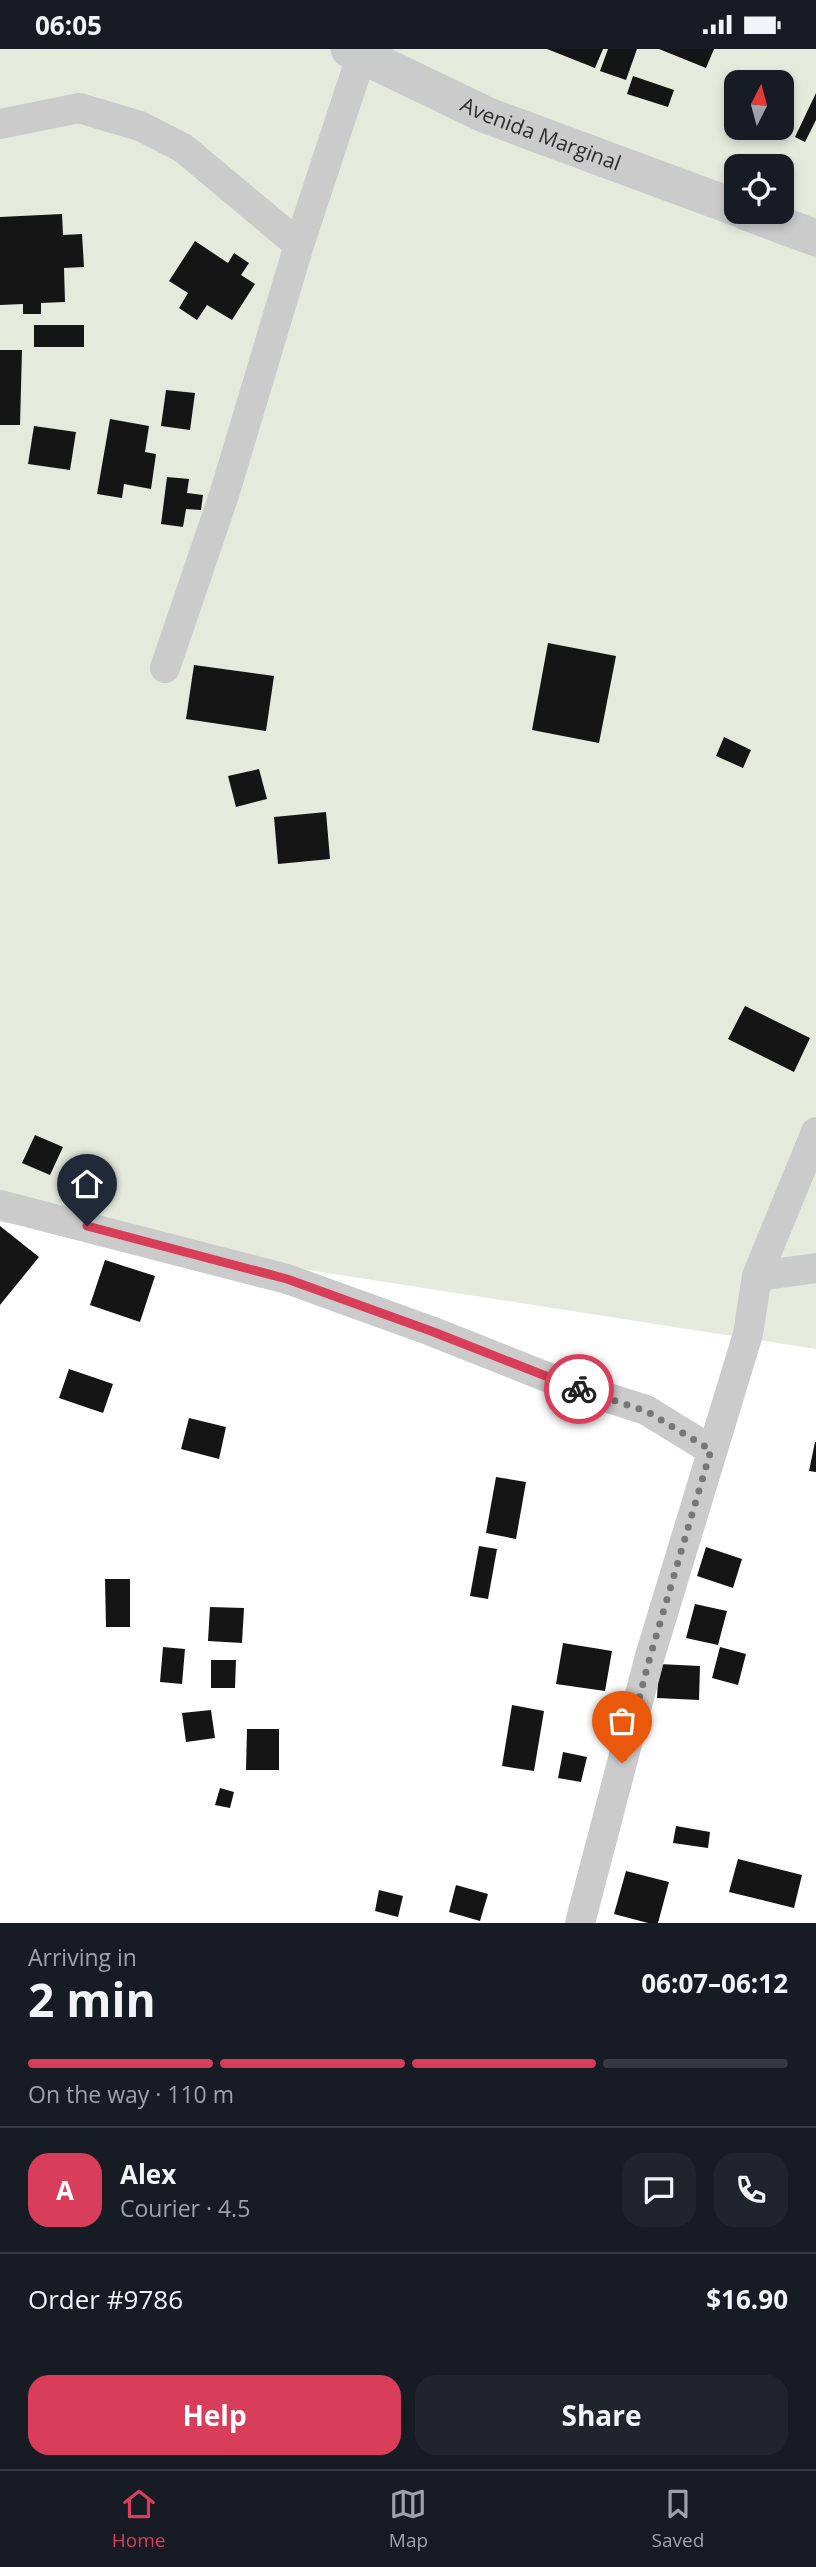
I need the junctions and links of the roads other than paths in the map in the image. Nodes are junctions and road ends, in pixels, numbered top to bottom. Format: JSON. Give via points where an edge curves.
{"nodes":[{"id":1,"x":355,"y":52,"type":"edge"},
{"id":2,"x":0,"y":124,"type":"edge"},
{"id":3,"x":724,"y":203,"type":"edge"},
{"id":4,"x":778,"y":224,"type":"edge"},
{"id":5,"x":816,"y":238,"type":"edge"},
{"id":6,"x":299,"y":245,"type":"junction"},
{"id":7,"x":165,"y":668,"type":"dead end"},
{"id":8,"x":816,"y":1132,"type":"edge"},
{"id":9,"x":0,"y":1205,"type":"edge"},
{"id":10,"x":816,"y":1268,"type":"edge"},
{"id":11,"x":757,"y":1276,"type":"junction"},
{"id":12,"x":711,"y":1450,"type":"junction"},
{"id":13,"x":580,"y":1923,"type":"edge"}],
"edges":[{"from":1,"to":3,"type":"street","name":"Avenida Marginal","via":[[486,115]]},
{"from":1,"to":6,"type":"street"},
{"from":2,"to":6,"type":"street","via":[[79,108],[140,126],[183,148]]},
{"from":4,"to":5,"type":"street"},
{"from":6,"to":7,"type":"street","via":[[224,495]]},
{"from":8,"to":11,"type":"street"},
{"from":9,"to":12,"type":"street","via":[[287,1279],[646,1411]]},
{"from":10,"to":11,"type":"street"},
{"from":11,"to":12,"type":"street","via":[[748,1334]]},
{"from":12,"to":13,"type":"street","via":[[650,1657]]}]}
